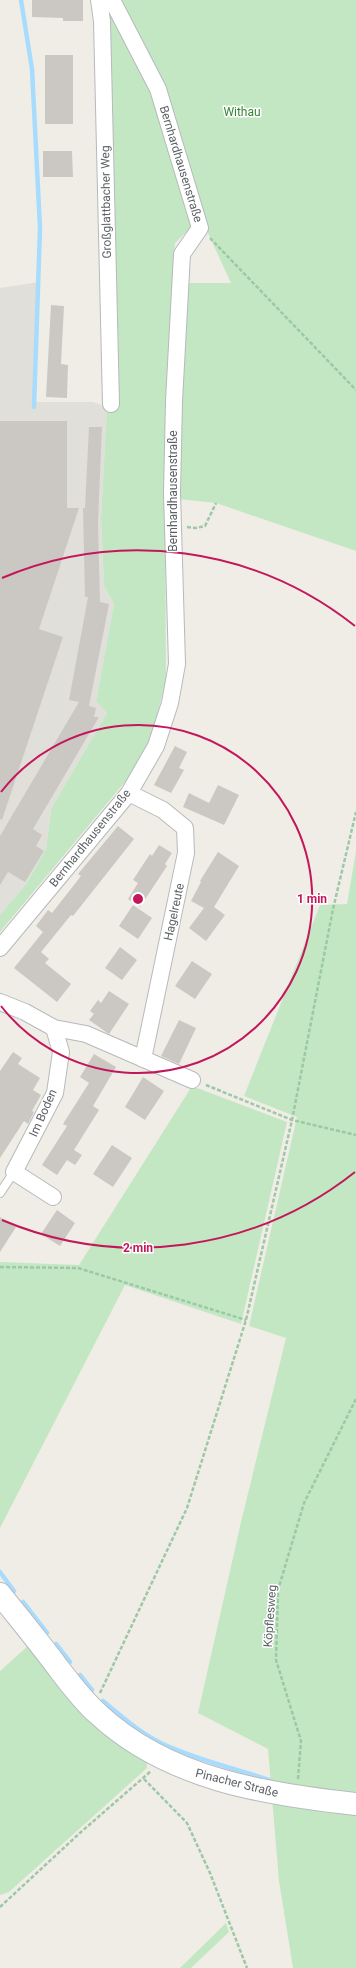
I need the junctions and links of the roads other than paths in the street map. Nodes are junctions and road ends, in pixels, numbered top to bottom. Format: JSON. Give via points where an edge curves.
{"nodes":[{"id":1,"x":99,"y":0,"type":"edge"},
{"id":2,"x":112,"y":0,"type":"edge"},
{"id":3,"x":111,"y":404,"type":"dead end"},
{"id":4,"x":129,"y":794,"type":"junction"},
{"id":5,"x":0,"y":948,"type":"edge"},
{"id":6,"x":0,"y":1002,"type":"edge"},
{"id":7,"x":54,"y":1028,"type":"junction"},
{"id":8,"x":143,"y":1059,"type":"junction"},
{"id":9,"x":192,"y":1080,"type":"road end"},
{"id":10,"x":14,"y":1172,"type":"junction"},
{"id":11,"x":0,"y":1193,"type":"edge"},
{"id":12,"x":53,"y":1197,"type":"dead end"},
{"id":13,"x":0,"y":1594,"type":"edge"},
{"id":14,"x":356,"y":1804,"type":"edge"}],
"edges":[{"from":1,"to":3,"type":"street","name":"Großglattbacher Weg","via":[[102,21]]},
{"from":2,"to":4,"type":"street","name":"Bernhardhausenstraße","via":[[158,89],[200,228],[182,254],[174,394],[172,493],[177,664],[170,703],[156,746]]},
{"from":4,"to":5,"type":"street","name":"Bernhardhausenstraße"},
{"from":4,"to":8,"type":"street","name":"Hagelreute","via":[[164,810],[185,828],[186,854]]},
{"from":6,"to":7,"type":"street"},
{"from":7,"to":8,"type":"street","via":[[86,1034]]},
{"from":7,"to":10,"type":"street","name":"Im Boden","via":[[61,1052],[55,1092]]},
{"from":8,"to":9,"type":"street"},
{"from":10,"to":11,"type":"lane","name":"Im Boden"},
{"from":10,"to":12,"type":"street"},
{"from":13,"to":14,"type":"street","name":"Pinacher Straße","via":[[75,1689],[97,1713],[127,1738],[192,1772],[232,1784],[297,1797]]}]}
